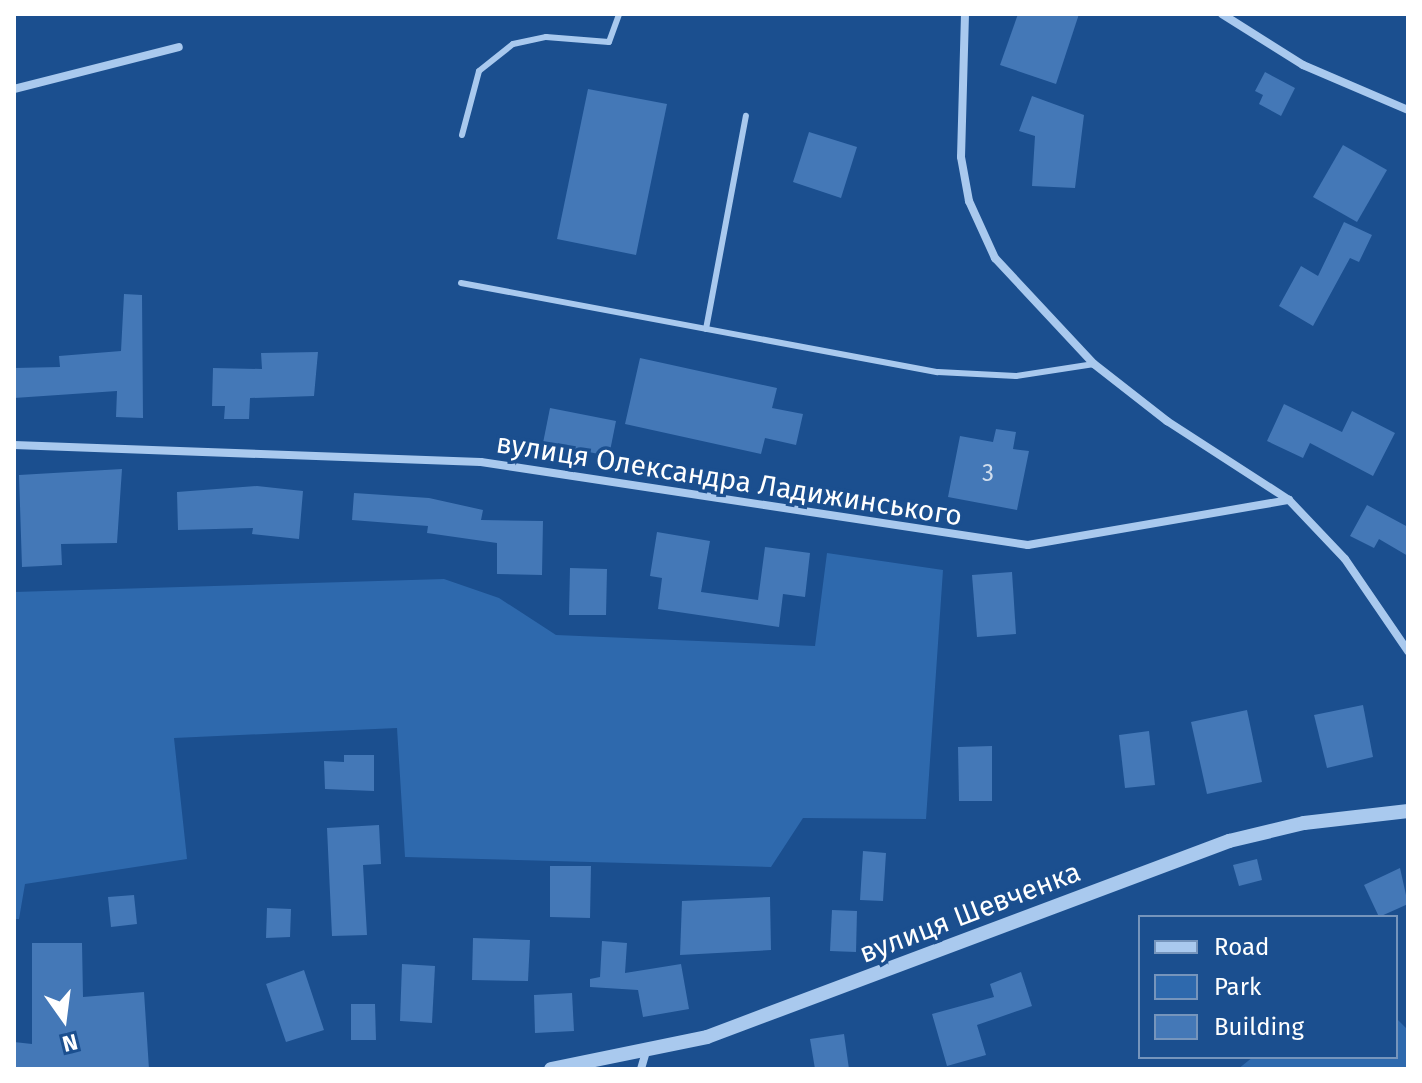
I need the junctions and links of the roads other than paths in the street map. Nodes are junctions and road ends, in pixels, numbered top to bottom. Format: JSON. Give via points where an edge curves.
{"nodes":[{"id":1,"x":619,"y":14,"type":"edge"},
{"id":2,"x":965,"y":14,"type":"edge"},
{"id":3,"x":1222,"y":14,"type":"edge"},
{"id":4,"x":179,"y":47,"type":"dead end"},
{"id":5,"x":14,"y":89,"type":"edge"},
{"id":6,"x":1408,"y":110,"type":"edge"},
{"id":7,"x":746,"y":116,"type":"dead end"},
{"id":8,"x":462,"y":135,"type":"dead end"},
{"id":9,"x":461,"y":283,"type":"dead end"},
{"id":10,"x":706,"y":329,"type":"junction"},
{"id":11,"x":1094,"y":364,"type":"junction"},
{"id":12,"x":14,"y":445,"type":"edge"},
{"id":13,"x":1289,"y":500,"type":"junction"},
{"id":14,"x":1408,"y":651,"type":"edge"},
{"id":15,"x":1408,"y":811,"type":"edge"},
{"id":16,"x":646,"y":1051,"type":"junction"},
{"id":17,"x":551,"y":1069,"type":"edge"},
{"id":18,"x":641,"y":1069,"type":"edge"}],
"edges":[{"from":1,"to":8,"type":"lane","via":[[609,42],[546,37],[513,44],[479,71]]},
{"from":2,"to":11,"type":"street","via":[[959,113],[969,201],[995,258]]},
{"from":3,"to":6,"type":"street","via":[[1303,65]]},
{"from":4,"to":5,"type":"street"},
{"from":7,"to":10,"type":"lane"},
{"from":9,"to":10,"type":"lane"},
{"from":10,"to":11,"type":"lane","via":[[938,372],[1016,376]]},
{"from":11,"to":13,"type":"street","via":[[1167,421]]},
{"from":12,"to":13,"type":"street","name":"вулиця Олександра Ладижинського","via":[[481,462],[1028,545],[1208,509]]},
{"from":13,"to":14,"type":"street","via":[[1345,559]]},
{"from":15,"to":16,"type":"street","name":"вулиця Шевченка","via":[[1304,823],[1229,841],[886,975],[707,1037]]},
{"from":16,"to":17,"type":"street","name":"вулиця Шевченка"},
{"from":16,"to":18,"type":"street"}]}
